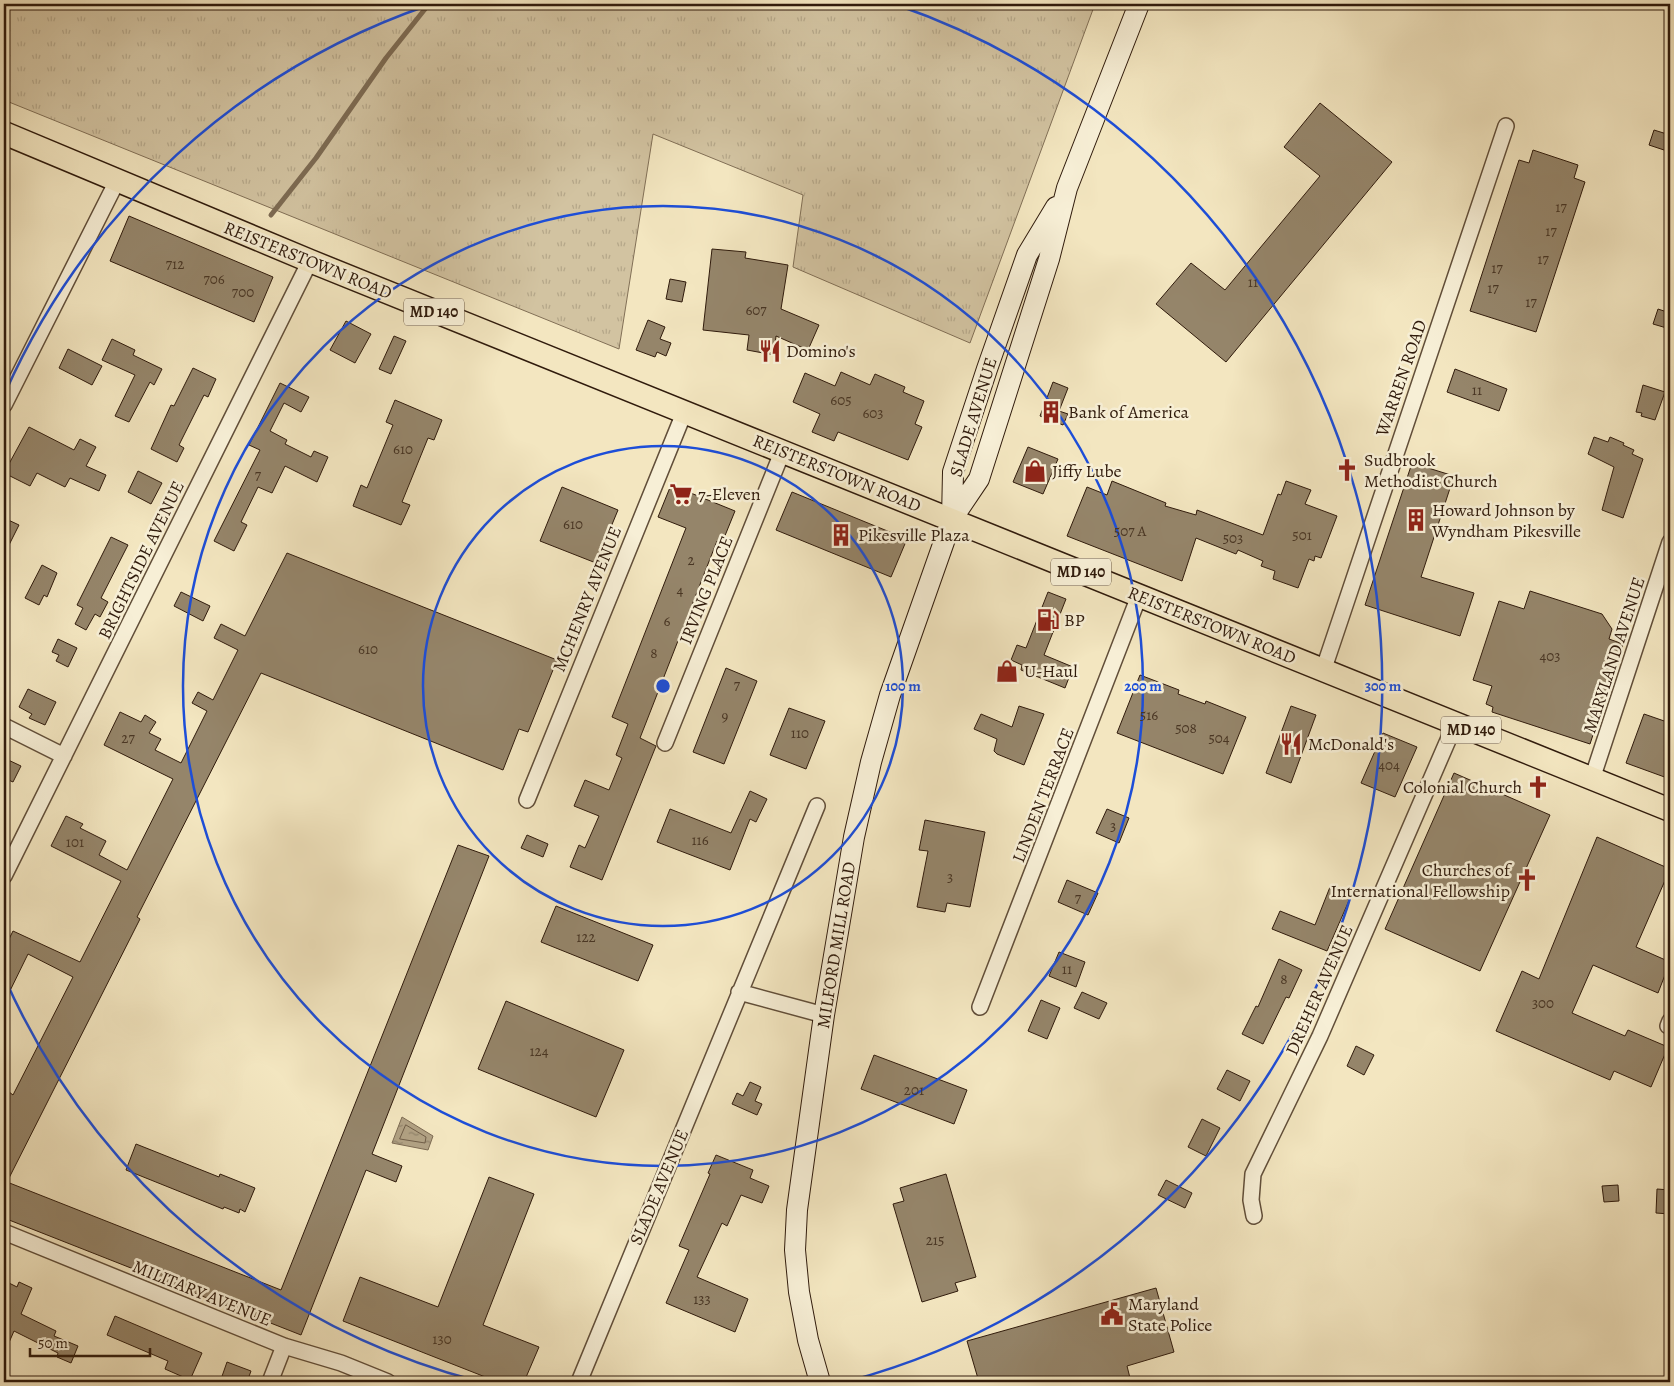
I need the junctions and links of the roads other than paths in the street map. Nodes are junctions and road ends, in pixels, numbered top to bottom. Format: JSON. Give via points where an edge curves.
{"nodes":[{"id":1,"x":1139,"y":4,"type":"edge"},
{"id":2,"x":1506,"y":126,"type":"dead end"},
{"id":3,"x":4,"y":133,"type":"edge"},
{"id":4,"x":116,"y":181,"type":"junction"},
{"id":5,"x":1067,"y":188,"type":"junction"},
{"id":6,"x":310,"y":262,"type":"junction"},
{"id":7,"x":4,"y":405,"type":"edge"},
{"id":8,"x":684,"y":413,"type":"junction"},
{"id":9,"x":783,"y":450,"type":"junction"},
{"id":10,"x":952,"y":519,"type":"junction"},
{"id":11,"x":1670,"y":542,"type":"edge"},
{"id":12,"x":1140,"y":596,"type":"junction"},
{"id":13,"x":1323,"y":671,"type":"junction"},
{"id":14,"x":1456,"y":724,"type":"junction"},
{"id":15,"x":4,"y":726,"type":"edge"},
{"id":16,"x":665,"y":743,"type":"dead end"},
{"id":17,"x":64,"y":756,"type":"junction"},
{"id":18,"x":1592,"y":779,"type":"junction"},
{"id":19,"x":527,"y":800,"type":"dead end"},
{"id":20,"x":817,"y":806,"type":"dead end"},
{"id":21,"x":1670,"y":810,"type":"edge"},
{"id":22,"x":4,"y":876,"type":"edge"},
{"id":23,"x":739,"y":992,"type":"junction"},
{"id":24,"x":980,"y":1007,"type":"dead end"},
{"id":25,"x":824,"y":1015,"type":"junction"},
{"id":26,"x":1254,"y":1216,"type":"dead end"},
{"id":27,"x":4,"y":1232,"type":"edge"},
{"id":28,"x":284,"y":1346,"type":"junction"},
{"id":29,"x":270,"y":1382,"type":"edge"},
{"id":30,"x":388,"y":1382,"type":"edge"},
{"id":31,"x":579,"y":1382,"type":"edge"},
{"id":32,"x":820,"y":1382,"type":"edge"}],
"edges":[{"from":1,"to":5,"type":"main road","name":"SLADE AVENUE"},
{"from":2,"to":13,"type":"street","name":"WARREN ROAD"},
{"from":3,"to":4,"type":"main road","name":"REISTERSTOWN ROAD","number":"MD 140"},
{"from":4,"to":6,"type":"main road","name":"REISTERSTOWN ROAD","number":"MD 140"},
{"from":4,"to":7,"type":"street"},
{"from":5,"to":10,"type":"main road","name":"SLADE AVENUE","via":[[1049,259],[980,479]]},
{"from":5,"to":10,"type":"main road","name":"SLADE AVENUE","via":[[1027,255],[990,360],[953,472]]},
{"from":6,"to":8,"type":"main road","name":"REISTERSTOWN ROAD","number":"MD 140"},
{"from":6,"to":17,"type":"street","name":"BRIGHTSIDE AVENUE"},
{"from":8,"to":9,"type":"main road","name":"REISTERSTOWN ROAD","number":"MD 140"},
{"from":8,"to":19,"type":"street","name":"MCHENRY AVENUE"},
{"from":9,"to":10,"type":"main road","name":"REISTERSTOWN ROAD","number":"MD 140"},
{"from":9,"to":16,"type":"street","name":"IRVING PLACE"},
{"from":10,"to":12,"type":"main road","name":"REISTERSTOWN ROAD","number":"MD 140"},
{"from":10,"to":25,"type":"main road","name":"MILFORD MILL ROAD","via":[[890,695],[871,762],[854,837]]},
{"from":11,"to":18,"type":"street","name":"MARYLAND AVENUE"},
{"from":12,"to":13,"type":"main road","name":"REISTERSTOWN ROAD","number":"MD 140"},
{"from":12,"to":24,"type":"street","name":"LINDEN TERRACE"},
{"from":13,"to":14,"type":"main road","name":"REISTERSTOWN ROAD","number":"MD 140"},
{"from":14,"to":18,"type":"main road","name":"REISTERSTOWN ROAD","number":"MD 140"},
{"from":14,"to":26,"type":"street","name":"DREHER AVENUE","via":[[1320,1036],[1253,1174],[1251,1200]]},
{"from":15,"to":17,"type":"street"},
{"from":17,"to":22,"type":"street","name":"BRIGHTSIDE AVENUE"},
{"from":18,"to":21,"type":"main road","name":"REISTERSTOWN ROAD","number":"MD 140"},
{"from":20,"to":23,"type":"street","name":"SLADE AVENUE"},
{"from":23,"to":25,"type":"street"},
{"from":23,"to":31,"type":"street","name":"SLADE AVENUE"},
{"from":25,"to":32,"type":"main road","name":"MILFORD MILL ROAD","via":[[797,1210],[795,1250],[798,1292]]},
{"from":27,"to":28,"type":"street","name":"MILITARY AVENUE"},
{"from":28,"to":29,"type":"street"},
{"from":28,"to":30,"type":"street","name":"MILITARY AVENUE","via":[[341,1363]]}]}
